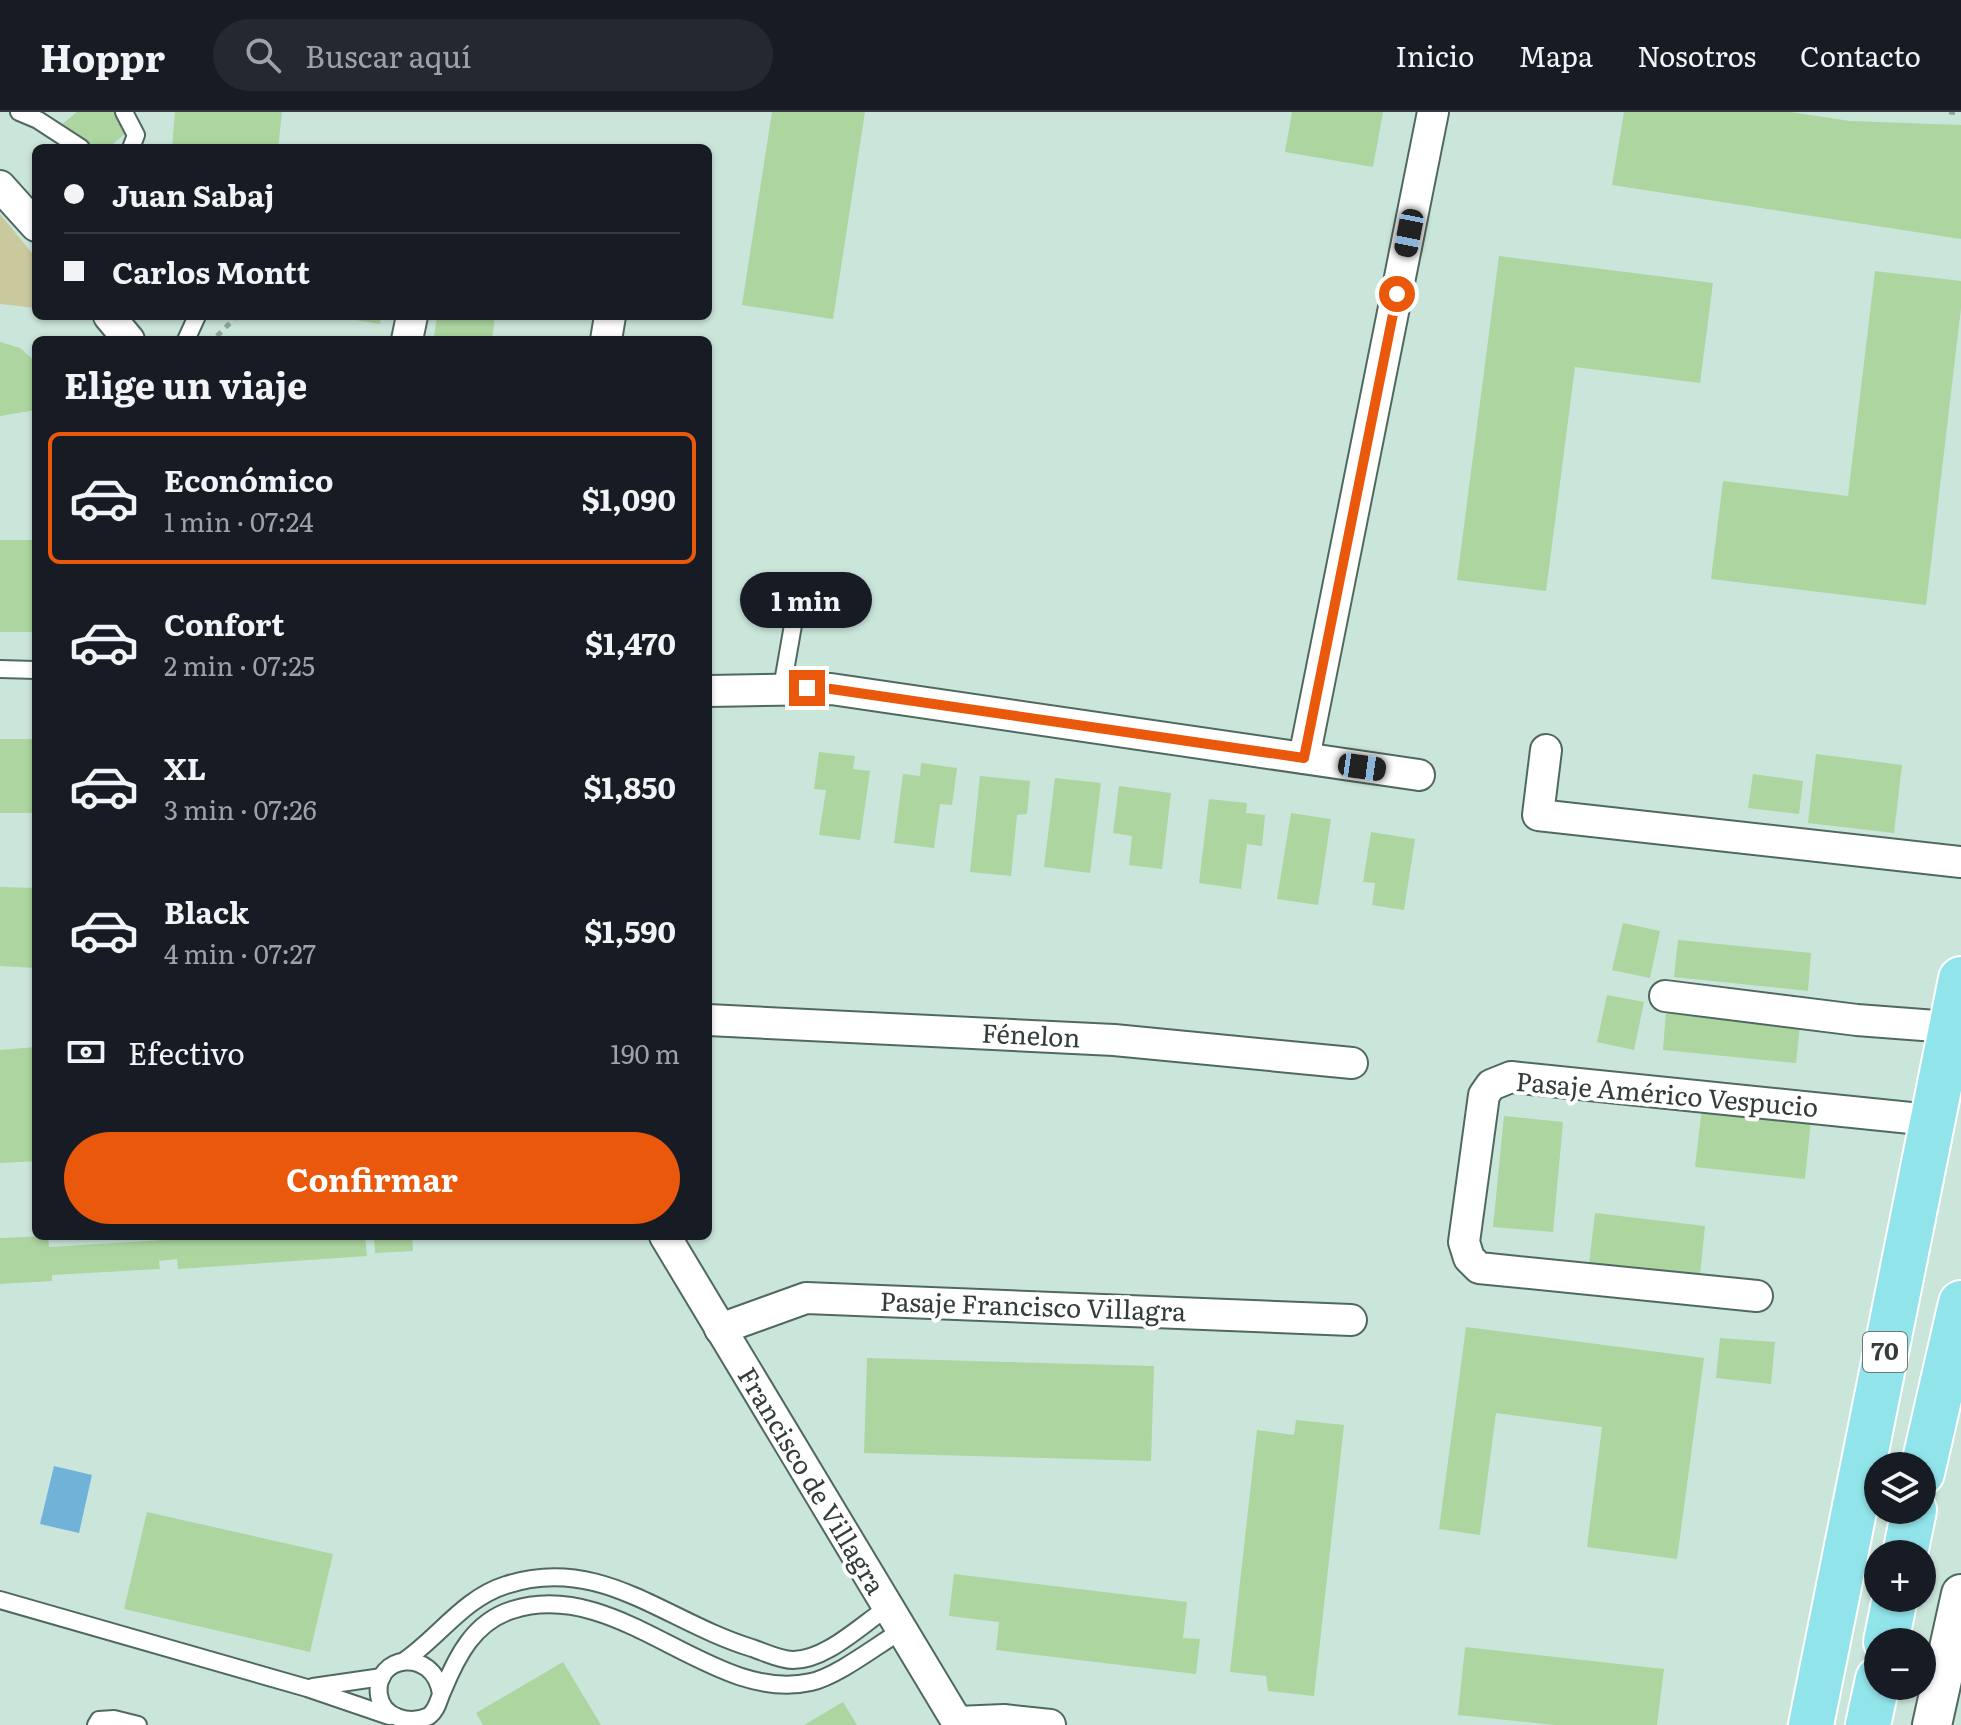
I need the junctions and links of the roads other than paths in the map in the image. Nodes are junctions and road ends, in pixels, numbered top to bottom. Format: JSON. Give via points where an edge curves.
{"nodes":[{"id":1,"x":19,"y":112,"type":"edge"},
{"id":2,"x":124,"y":112,"type":"edge"},
{"id":3,"x":1433,"y":112,"type":"edge"},
{"id":4,"x":77,"y":144,"type":"edge"},
{"id":5,"x":133,"y":144,"type":"edge"},
{"id":6,"x":0,"y":186,"type":"edge"},
{"id":7,"x":32,"y":217,"type":"edge"},
{"id":8,"x":112,"y":320,"type":"edge"},
{"id":9,"x":126,"y":336,"type":"edge"},
{"id":10,"x":796,"y":608,"type":"dead end"},
{"id":11,"x":0,"y":669,"type":"edge"},
{"id":12,"x":32,"y":670,"type":"edge"},
{"id":13,"x":782,"y":688,"type":"junction"},
{"id":14,"x":712,"y":691,"type":"edge"},
{"id":15,"x":1546,"y":750,"type":"dead end"},
{"id":16,"x":1304,"y":758,"type":"junction"},
{"id":17,"x":1419,"y":775,"type":"dead end"},
{"id":18,"x":1961,"y":862,"type":"edge"},
{"id":19,"x":1961,"y":979,"type":"edge"},
{"id":20,"x":1665,"y":996,"type":"dead end"},
{"id":21,"x":712,"y":1020,"type":"edge"},
{"id":22,"x":1949,"y":1027,"type":"junction"},
{"id":23,"x":1352,"y":1063,"type":"dead end"},
{"id":24,"x":1930,"y":1120,"type":"junction"},
{"id":25,"x":667,"y":1240,"type":"edge"},
{"id":26,"x":1757,"y":1296,"type":"dead end"},
{"id":27,"x":1961,"y":1303,"type":"edge"},
{"id":28,"x":1351,"y":1320,"type":"dead end"},
{"id":29,"x":720,"y":1329,"type":"junction"},
{"id":30,"x":1927,"y":1452,"type":"edge"},
{"id":31,"x":1961,"y":1594,"type":"edge"},
{"id":32,"x":0,"y":1600,"type":"edge"},
{"id":33,"x":894,"y":1619,"type":"junction"},
{"id":34,"x":404,"y":1661,"type":"junction"},
{"id":35,"x":382,"y":1677,"type":"junction"},
{"id":36,"x":307,"y":1688,"type":"junction"},
{"id":37,"x":439,"y":1700,"type":"junction"},
{"id":38,"x":1873,"y":1700,"type":"edge"},
{"id":39,"x":391,"y":1720,"type":"edge"},
{"id":40,"x":958,"y":1724,"type":"edge"},
{"id":41,"x":96,"y":1725,"type":"edge"},
{"id":42,"x":138,"y":1725,"type":"edge"},
{"id":43,"x":438,"y":1725,"type":"edge"},
{"id":44,"x":1050,"y":1725,"type":"edge"},
{"id":45,"x":1811,"y":1725,"type":"edge"},
{"id":46,"x":1868,"y":1725,"type":"edge"},
{"id":47,"x":1932,"y":1725,"type":"edge"}],
"edges":[{"from":1,"to":4,"type":"lane"},
{"from":2,"to":5,"type":"lane","via":[[136,135]]},
{"from":3,"to":16,"type":"street"},
{"from":6,"to":7,"type":"street"},
{"from":8,"to":9,"type":"street"},
{"from":10,"to":13,"type":"lane"},
{"from":11,"to":12,"type":"lane"},
{"from":13,"to":14,"type":"street"},
{"from":13,"to":16,"type":"street","via":[[831,689]]},
{"from":15,"to":18,"type":"street","via":[[1538,815]]},
{"from":16,"to":17,"type":"street"},
{"from":19,"to":22,"type":"main road","number":"70"},
{"from":20,"to":22,"type":"street"},
{"from":21,"to":23,"type":"street","name":"Fénelon","via":[[1114,1040]]},
{"from":22,"to":24,"type":"main road","number":"70"},
{"from":24,"to":26,"type":"street","name":"Pasaje Américo Vespucio","via":[[1511,1077],[1491,1085],[1484,1095],[1464,1242],[1479,1268]]},
{"from":24,"to":45,"type":"main road","number":"70"},
{"from":25,"to":29,"type":"street","name":"Francisco de Villagra"},
{"from":27,"to":30,"type":"main road","number":"70"},
{"from":28,"to":29,"type":"street","name":"Pasaje Francisco Villagra","via":[[806,1298]]},
{"from":29,"to":33,"type":"street","name":"Francisco de Villagra"},
{"from":31,"to":47,"type":"street"},
{"from":32,"to":36,"type":"lane"},
{"from":33,"to":34,"type":"lane","via":[[791,1661],[724,1640],[599,1580],[558,1575],[503,1585],[458,1612]]},
{"from":33,"to":37,"type":"lane","via":[[815,1681],[785,1686],[749,1679],[603,1613],[538,1605],[510,1611],[474,1634]]},
{"from":33,"to":40,"type":"street","name":"Francisco de Villagra"},
{"from":34,"to":35,"type":"lane"},
{"from":34,"to":37,"type":"lane","via":[[431,1669],[439,1680]]},
{"from":35,"to":36,"type":"lane"},
{"from":35,"to":39,"type":"lane","via":[[380,1704]]},
{"from":36,"to":39,"type":"lane"},
{"from":37,"to":39,"type":"lane","via":[[428,1717],[415,1723]]},
{"from":37,"to":43,"type":"lane"},
{"from":38,"to":46,"type":"main road"},
{"from":40,"to":44,"type":"street","via":[[1004,1720]]},
{"from":41,"to":42,"type":"lane","via":[[114,1719]]}]}
